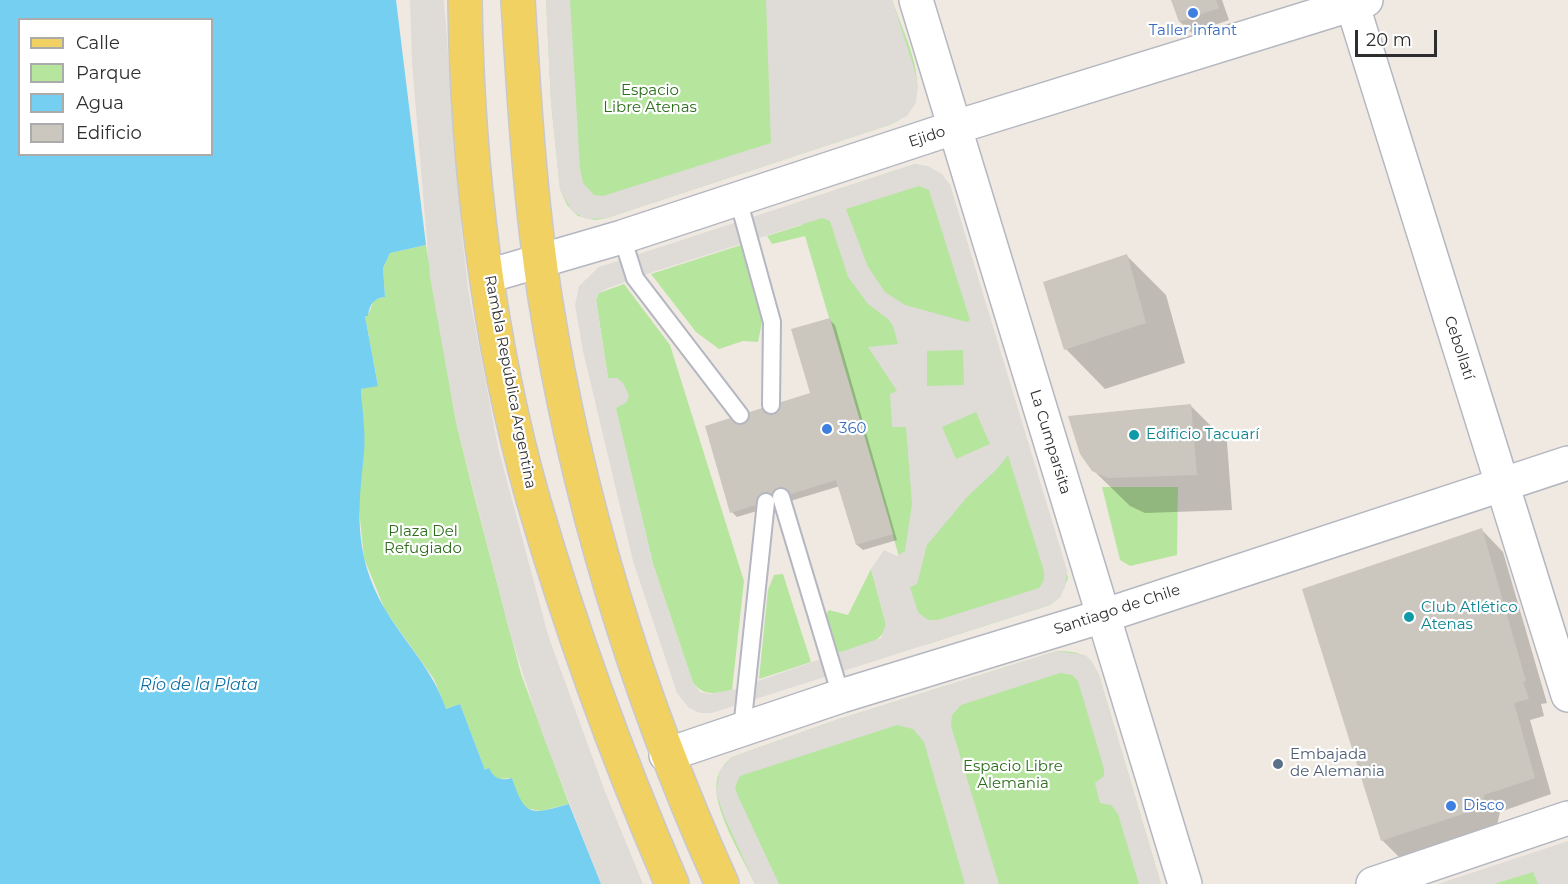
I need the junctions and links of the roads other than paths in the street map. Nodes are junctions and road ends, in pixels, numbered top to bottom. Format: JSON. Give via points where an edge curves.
{"nodes":[{"id":1,"x":465,"y":0,"type":"edge"},
{"id":2,"x":518,"y":0,"type":"edge"},
{"id":3,"x":916,"y":0,"type":"edge"},
{"id":4,"x":1356,"y":2,"type":"edge"},
{"id":5,"x":956,"y":127,"type":"junction"},
{"id":6,"x":738,"y":199,"type":"junction"},
{"id":7,"x":622,"y":237,"type":"junction"},
{"id":8,"x":541,"y":263,"type":"junction"},
{"id":9,"x":488,"y":276,"type":"junction"},
{"id":10,"x":771,"y":405,"type":"dead end"},
{"id":11,"x":740,"y":415,"type":"dead end"},
{"id":12,"x":1568,"y":464,"type":"edge"},
{"id":13,"x":1503,"y":484,"type":"junction"},
{"id":14,"x":1102,"y":616,"type":"junction"},
{"id":15,"x":1568,"y":695,"type":"edge"},
{"id":16,"x":841,"y":696,"type":"junction"},
{"id":17,"x":742,"y":729,"type":"junction"},
{"id":18,"x":666,"y":755,"type":"junction"},
{"id":19,"x":1568,"y":818,"type":"edge"},
{"id":20,"x":672,"y":884,"type":"edge"},
{"id":21,"x":722,"y":884,"type":"edge"},
{"id":22,"x":1185,"y":884,"type":"edge"},
{"id":23,"x":1373,"y":884,"type":"edge"}],
"edges":[{"from":1,"to":9,"type":"main road","name":"Rambla República Argentina","via":[[471,124]]},
{"from":2,"to":8,"type":"main road"},
{"from":3,"to":5,"type":"street","name":"La Cumparsita"},
{"from":4,"to":5,"type":"street","name":"Ejido"},
{"from":4,"to":13,"type":"street","name":"Cebollatí","via":[[1400,162]]},
{"from":5,"to":6,"type":"street","name":"Ejido"},
{"from":5,"to":14,"type":"street","name":"La Cumparsita"},
{"from":6,"to":7,"type":"street","name":"Ejido"},
{"from":6,"to":10,"type":"lane","via":[[772,322]]},
{"from":7,"to":8,"type":"street","name":"Ejido"},
{"from":7,"to":11,"type":"lane","via":[[635,278]]},
{"from":8,"to":9,"type":"street","name":"Ejido"},
{"from":8,"to":18,"type":"main road","via":[[562,390],[580,468],[615,598]]},
{"from":9,"to":20,"type":"main road","name":"Rambla República Argentina","via":[[533,499],[624,770]]},
{"from":12,"to":13,"type":"street","name":"Santiago de Chile"},
{"from":13,"to":14,"type":"street","name":"Santiago de Chile"},
{"from":13,"to":15,"type":"street","name":"Cebollatí"},
{"from":14,"to":16,"type":"street","name":"Santiago de Chile"},
{"from":14,"to":22,"type":"street","name":"La Cumparsita"},
{"from":16,"to":17,"type":"street","name":"Santiago de Chile"},
{"from":16,"to":17,"type":"lane","via":[[773,500]]},
{"from":17,"to":18,"type":"street","name":"Santiago de Chile"},
{"from":18,"to":21,"type":"main road"},
{"from":19,"to":23,"type":"street"}]}
